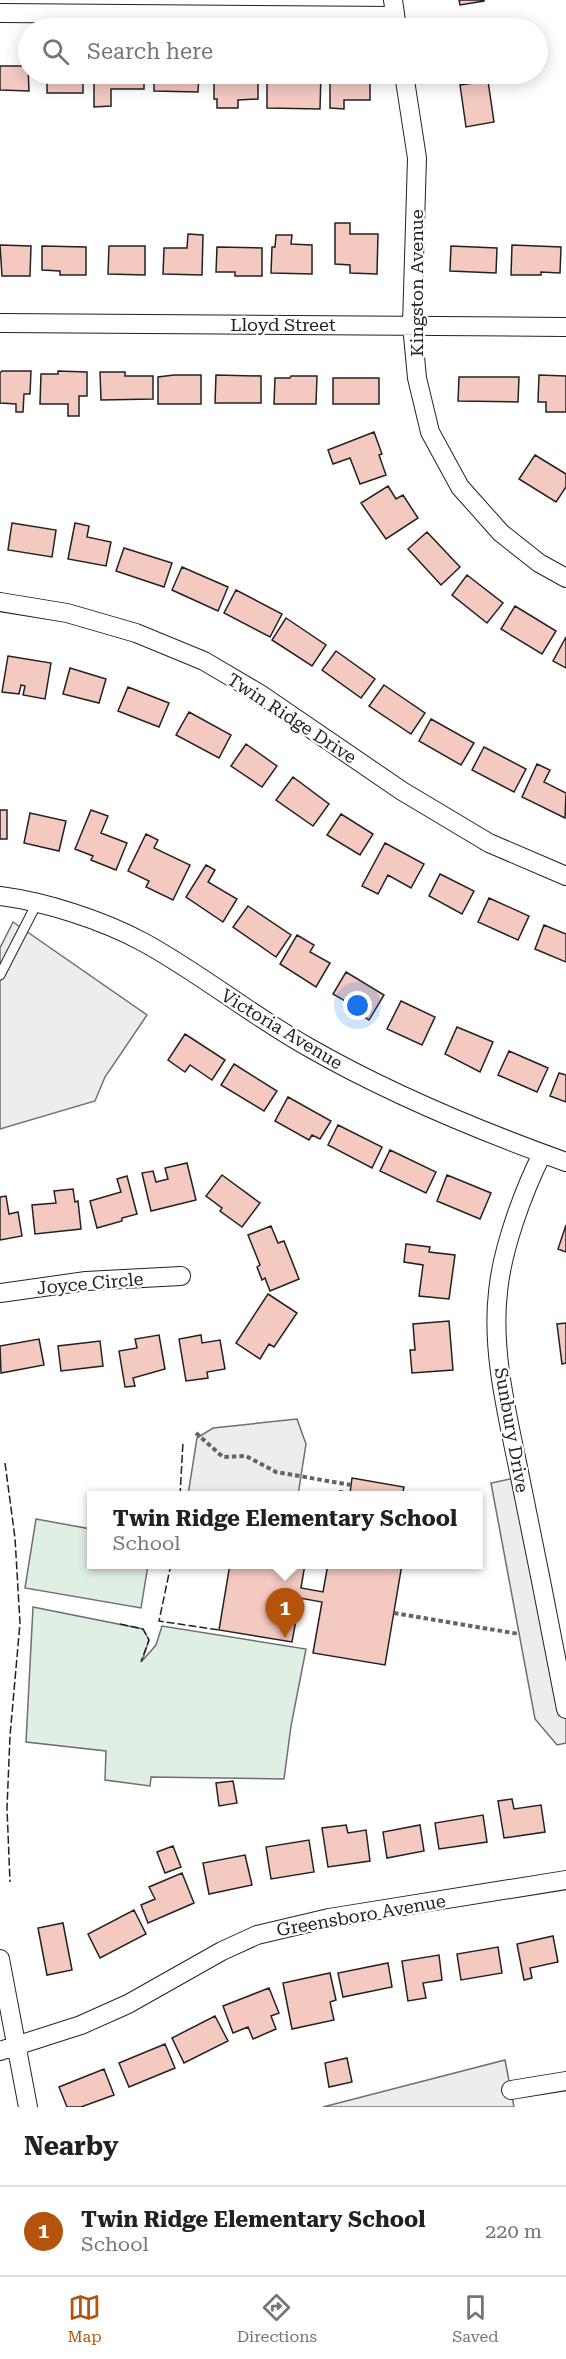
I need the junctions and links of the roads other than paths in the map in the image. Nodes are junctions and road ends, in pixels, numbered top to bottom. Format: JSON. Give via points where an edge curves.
{"nodes":[{"id":1,"x":0,"y":13,"type":"edge"},
{"id":2,"x":395,"y":15,"type":"edge"},
{"id":3,"x":406,"y":84,"type":"edge"},
{"id":4,"x":0,"y":323,"type":"edge"},
{"id":5,"x":412,"y":325,"type":"junction"},
{"id":6,"x":566,"y":327,"type":"edge"},
{"id":7,"x":566,"y":578,"type":"edge"},
{"id":8,"x":0,"y":602,"type":"edge"},
{"id":9,"x":566,"y":876,"type":"edge"},
{"id":10,"x":0,"y":896,"type":"edge"},
{"id":11,"x":37,"y":903,"type":"junction"},
{"id":12,"x":0,"y":975,"type":"edge"},
{"id":13,"x":542,"y":1154,"type":"junction"},
{"id":14,"x":566,"y":1162,"type":"edge"},
{"id":15,"x":180,"y":1276,"type":"dead end"},
{"id":16,"x":0,"y":1293,"type":"edge"},
{"id":17,"x":566,"y":1709,"type":"edge"},
{"id":18,"x":566,"y":1880,"type":"edge"},
{"id":19,"x":0,"y":1959,"type":"edge"},
{"id":20,"x":8,"y":2049,"type":"edge"},
{"id":21,"x":566,"y":2081,"type":"edge"},
{"id":22,"x":511,"y":2091,"type":"dead end"},
{"id":23,"x":28,"y":2107,"type":"edge"}],
"edges":[{"from":1,"to":2,"type":"street"},
{"from":3,"to":5,"type":"street","name":"Kingston Avenue","via":[[417,158]]},
{"from":4,"to":5,"type":"street","name":"Lloyd Street"},
{"from":5,"to":6,"type":"street","name":"Lloyd Street"},
{"from":5,"to":7,"type":"street","name":"Kingston Avenue","via":[[417,378],[430,432],[460,487],[501,532],[539,563]]},
{"from":8,"to":9,"type":"street","name":"Twin Ridge Drive","via":[[67,613],[136,633],[204,661],[489,843]]},
{"from":10,"to":11,"type":"street","name":"Victoria Avenue"},
{"from":11,"to":12,"type":"lane"},
{"from":11,"to":13,"type":"street","name":"Victoria Avenue","via":[[142,941],[298,1041],[366,1078]]},
{"from":13,"to":14,"type":"street","name":"Victoria Avenue"},
{"from":13,"to":17,"type":"street","name":"Sunbury Drive","via":[[503,1262],[497,1326],[508,1419]]},
{"from":15,"to":16,"type":"street","name":"Joyce Circle","via":[[96,1280]]},
{"from":18,"to":20,"type":"street","name":"Greensboro Avenue","via":[[328,1918],[257,1935],[128,2004],[81,2025]]},
{"from":19,"to":20,"type":"street"},
{"from":20,"to":23,"type":"street"},
{"from":21,"to":22,"type":"street"}]}
